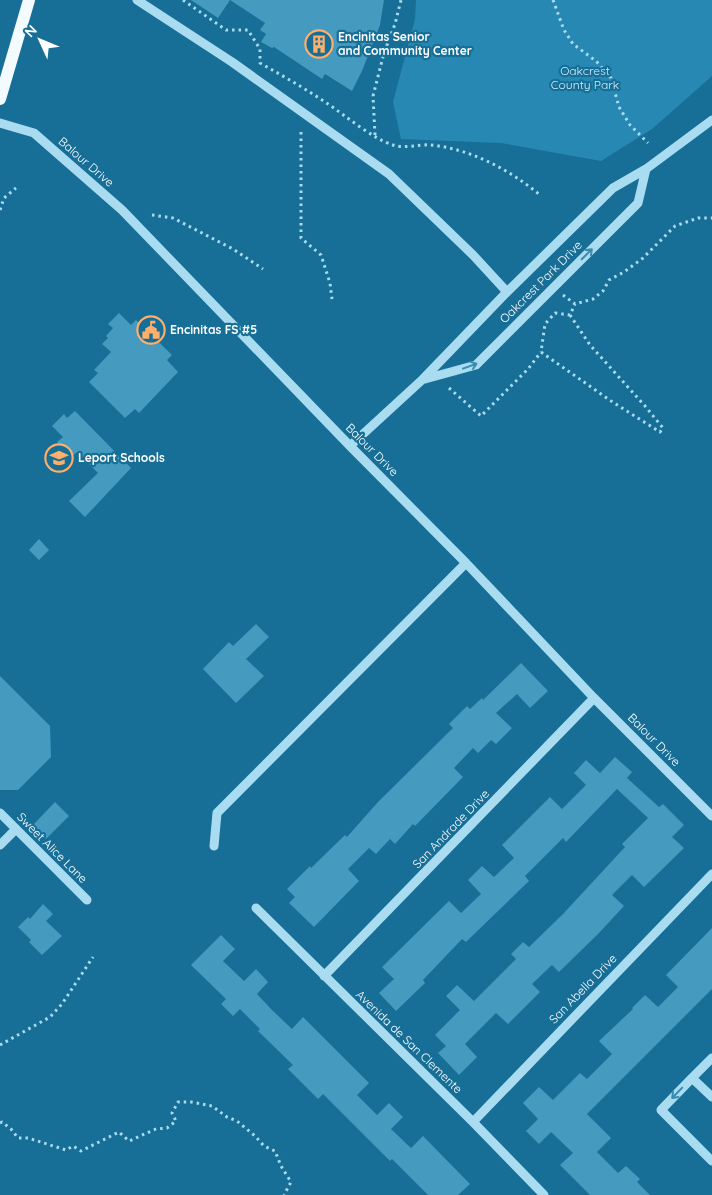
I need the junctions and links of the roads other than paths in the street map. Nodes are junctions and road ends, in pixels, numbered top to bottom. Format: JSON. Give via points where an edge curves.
{"nodes":[{"id":1,"x":29,"y":0,"type":"edge"},
{"id":2,"x":137,"y":0,"type":"edge"},
{"id":3,"x":0,"y":99,"type":"edge"},
{"id":4,"x":712,"y":120,"type":"edge"},
{"id":5,"x":0,"y":123,"type":"edge"},
{"id":6,"x":646,"y":169,"type":"junction"},
{"id":7,"x":507,"y":292,"type":"junction"},
{"id":8,"x":423,"y":379,"type":"junction"},
{"id":9,"x":350,"y":446,"type":"junction"},
{"id":10,"x":466,"y":563,"type":"junction"},
{"id":11,"x":594,"y":698,"type":"junction"},
{"id":12,"x":0,"y":813,"type":"edge"},
{"id":13,"x":712,"y":816,"type":"edge"},
{"id":14,"x":16,"y":829,"type":"junction"},
{"id":15,"x":0,"y":845,"type":"edge"},
{"id":16,"x":214,"y":846,"type":"dead end"},
{"id":17,"x":712,"y":874,"type":"edge"},
{"id":18,"x":87,"y":900,"type":"dead end"},
{"id":19,"x":256,"y":908,"type":"dead end"},
{"id":20,"x":324,"y":976,"type":"junction"},
{"id":21,"x":712,"y":1058,"type":"edge"},
{"id":22,"x":692,"y":1078,"type":"junction"},
{"id":23,"x":712,"y":1097,"type":"edge"},
{"id":24,"x":473,"y":1122,"type":"junction"},
{"id":25,"x":712,"y":1161,"type":"edge"},
{"id":26,"x":544,"y":1195,"type":"edge"}],
"edges":[{"from":1,"to":3,"type":"main road"},
{"from":2,"to":7,"type":"street","via":[[232,62],[389,174]]},
{"from":4,"to":6,"type":"street","name":"Oakcrest Park Drive"},
{"from":5,"to":9,"type":"street","name":"Balour Drive","via":[[34,133],[122,210]]},
{"from":6,"to":7,"type":"street","name":"Oakcrest Park Drive","via":[[612,188]]},
{"from":8,"to":6,"type":"street","name":"Oakcrest Park Drive","one_way":true,"via":[[476,365],[638,203]]},
{"from":7,"to":8,"type":"street","name":"Oakcrest Park Drive"},
{"from":8,"to":9,"type":"street","name":"Oakcrest Park Drive"},
{"from":9,"to":10,"type":"street","name":"Balour Drive"},
{"from":10,"to":11,"type":"street","name":"Balour Drive"},
{"from":10,"to":16,"type":"street","via":[[217,813]]},
{"from":11,"to":13,"type":"street","name":"Balour Drive"},
{"from":11,"to":20,"type":"street","name":"San Andrade Drive"},
{"from":12,"to":14,"type":"street","name":"Sweet Alice Lane"},
{"from":14,"to":15,"type":"street"},
{"from":14,"to":18,"type":"street","name":"Sweet Alice Lane"},
{"from":17,"to":24,"type":"street","name":"San Abella Drive"},
{"from":19,"to":20,"type":"street","name":"Avenida de San Clemente"},
{"from":20,"to":24,"type":"street","name":"Avenida de San Clemente"},
{"from":21,"to":22,"type":"street"},
{"from":22,"to":23,"type":"street"},
{"from":22,"to":25,"type":"street","one_way":true,"via":[[661,1110]]},
{"from":24,"to":26,"type":"street","name":"Avenida de San Clemente"}]}
